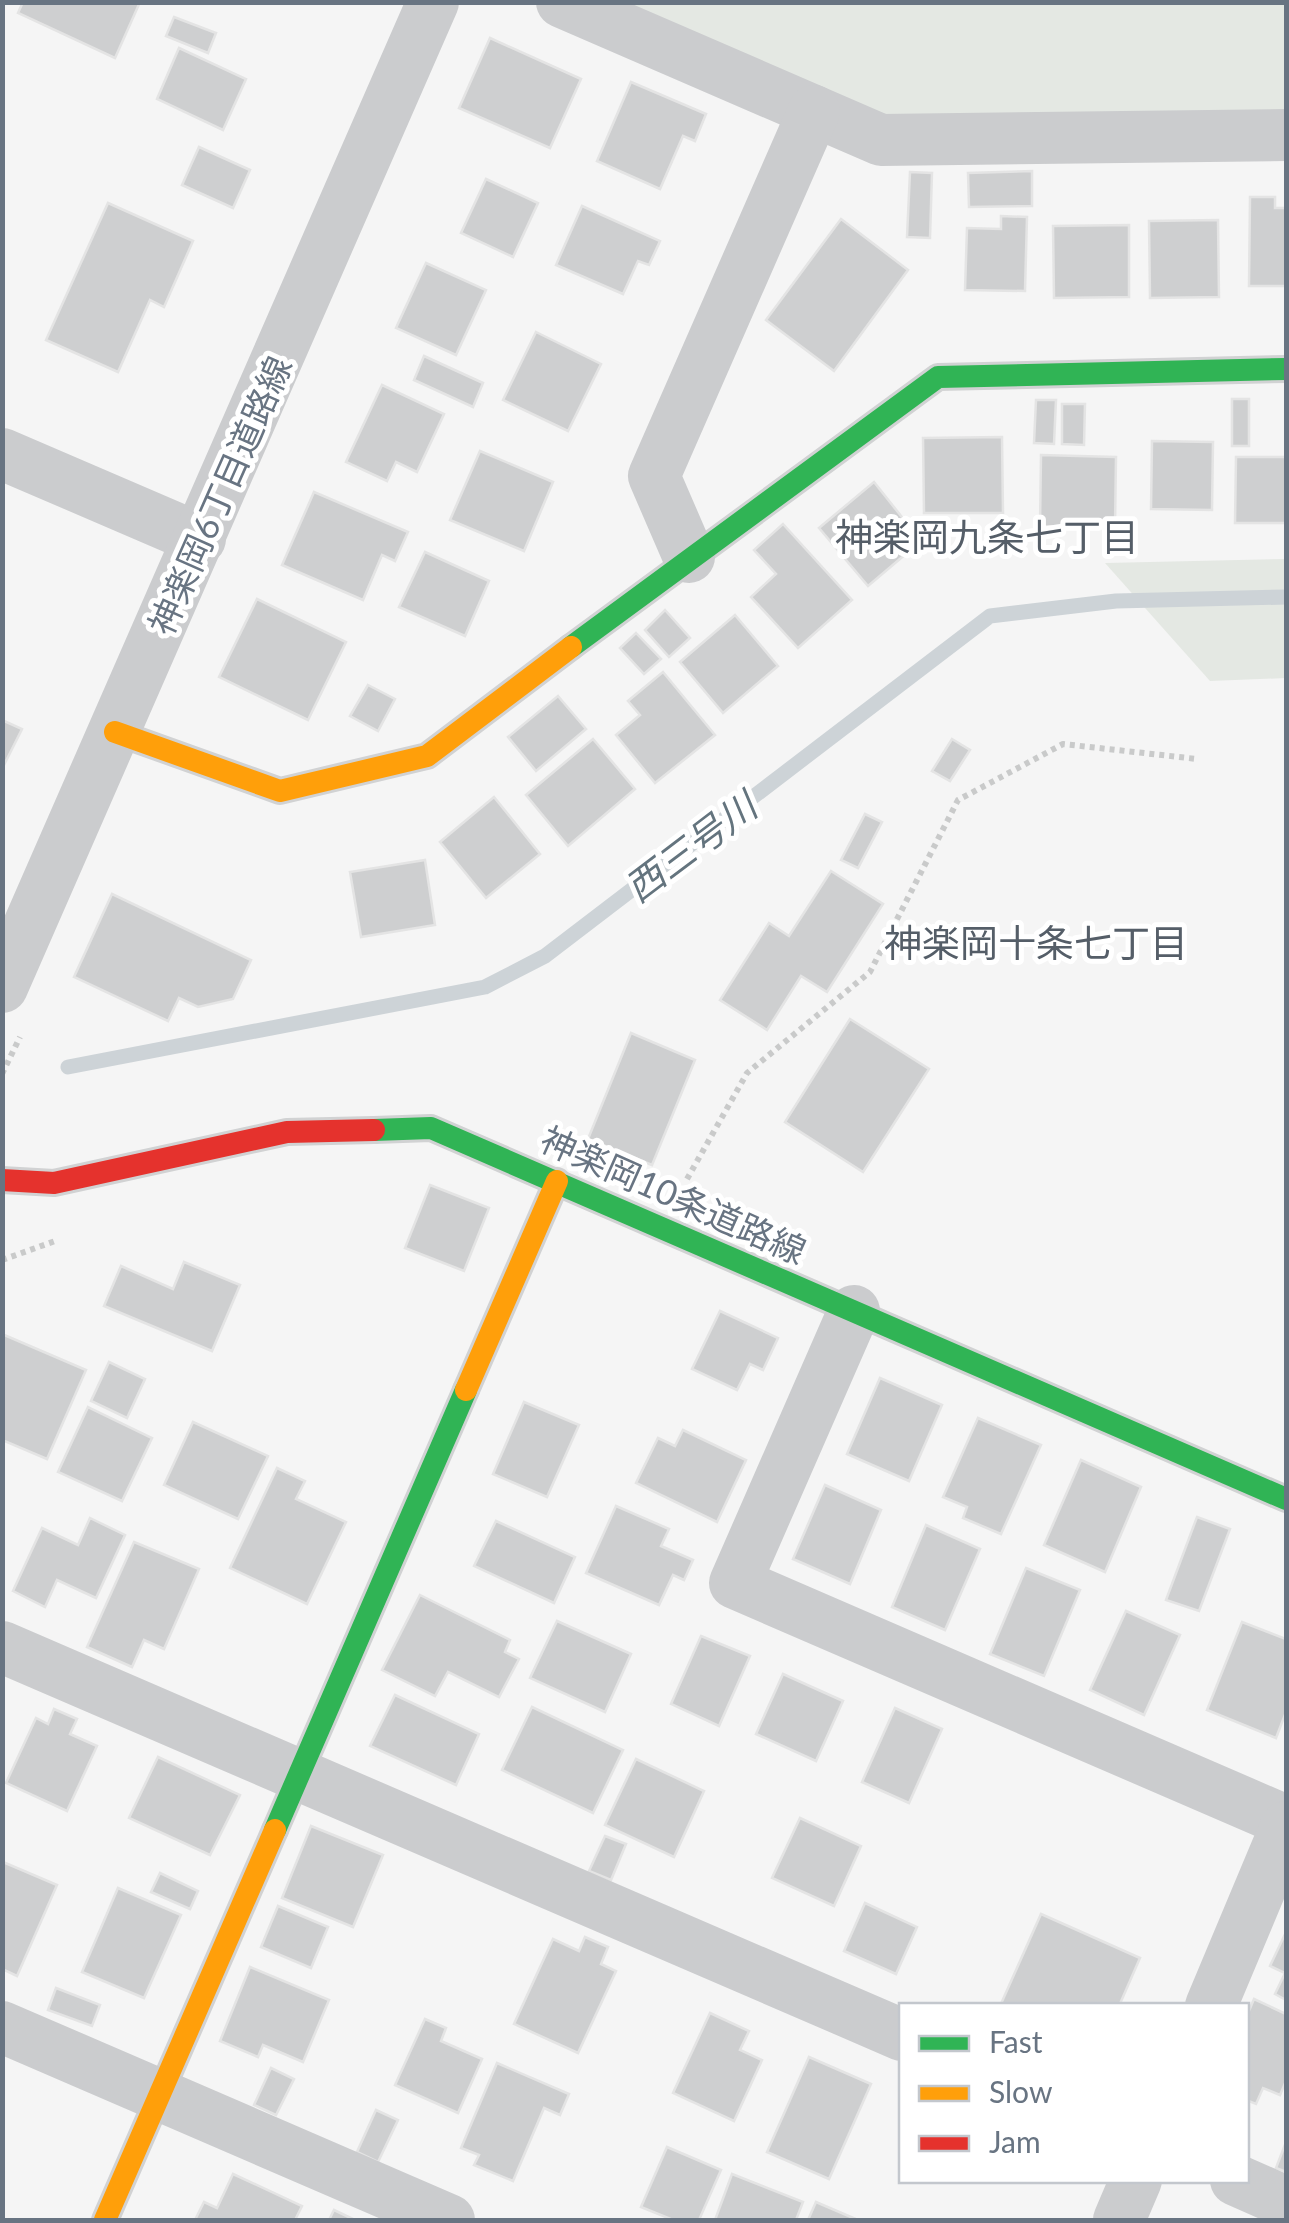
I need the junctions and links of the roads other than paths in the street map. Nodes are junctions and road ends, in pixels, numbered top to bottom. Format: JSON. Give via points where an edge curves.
{"nodes":[{"id":1,"x":434,"y":2,"type":"edge"},
{"id":2,"x":562,"y":2,"type":"edge"},
{"id":3,"x":814,"y":111,"type":"junction"},
{"id":4,"x":1286,"y":135,"type":"edge"},
{"id":5,"x":1286,"y":369,"type":"edge"},
{"id":6,"x":2,"y":454,"type":"edge"},
{"id":7,"x":200,"y":539,"type":"junction"},
{"id":8,"x":689,"y":557,"type":"junction"},
{"id":9,"x":114,"y":732,"type":"junction"},
{"id":10,"x":19,"y":907,"type":"edge"},
{"id":11,"x":2,"y":988,"type":"edge"},
{"id":12,"x":2,"y":1180,"type":"edge"},
{"id":13,"x":557,"y":1180,"type":"junction"},
{"id":14,"x":854,"y":1311,"type":"junction"},
{"id":15,"x":1286,"y":1499,"type":"edge"},
{"id":16,"x":2,"y":1647,"type":"edge"},
{"id":17,"x":296,"y":1773,"type":"junction"},
{"id":18,"x":1286,"y":1824,"type":"edge"},
{"id":19,"x":1212,"y":2003,"type":"edge"},
{"id":20,"x":2,"y":2027,"type":"edge"},
{"id":21,"x":899,"y":2035,"type":"edge"},
{"id":22,"x":160,"y":2094,"type":"junction"},
{"id":23,"x":1135,"y":2183,"type":"edge"},
{"id":24,"x":1243,"y":2183,"type":"edge"},
{"id":25,"x":1286,"y":2202,"type":"edge"},
{"id":26,"x":105,"y":2220,"type":"edge"},
{"id":27,"x":449,"y":2220,"type":"edge"},
{"id":28,"x":1120,"y":2220,"type":"edge"}],
"edges":[{"from":1,"to":7,"type":"street","name":"神楽岡6丁目道路線"},
{"from":2,"to":3,"type":"street"},
{"from":3,"to":4,"type":"street","via":[[881,140]]},
{"from":3,"to":8,"type":"street","via":[[654,476]]},
{"from":5,"to":8,"type":"street","via":[[938,377]]},
{"from":6,"to":7,"type":"street"},
{"from":7,"to":9,"type":"street","name":"神楽岡6丁目道路線"},
{"from":8,"to":9,"type":"street","via":[[427,756],[280,791]]},
{"from":9,"to":10,"type":"street","name":"神楽岡6丁目道路線"},
{"from":10,"to":11,"type":"street","name":"神楽岡6丁目道路線"},
{"from":12,"to":13,"type":"street","name":"神楽岡10条道路線","via":[[54,1184],[288,1132],[432,1128]]},
{"from":13,"to":14,"type":"street","name":"神楽岡10条道路線"},
{"from":13,"to":17,"type":"street"},
{"from":14,"to":15,"type":"street","name":"神楽岡10条道路線"},
{"from":14,"to":18,"type":"street","via":[[735,1583]]},
{"from":16,"to":17,"type":"street"},
{"from":17,"to":21,"type":"street"},
{"from":17,"to":22,"type":"street"},
{"from":18,"to":19,"type":"street"},
{"from":20,"to":22,"type":"street"},
{"from":22,"to":26,"type":"street"},
{"from":22,"to":27,"type":"street"},
{"from":23,"to":28,"type":"street"},
{"from":24,"to":25,"type":"street"}]}
